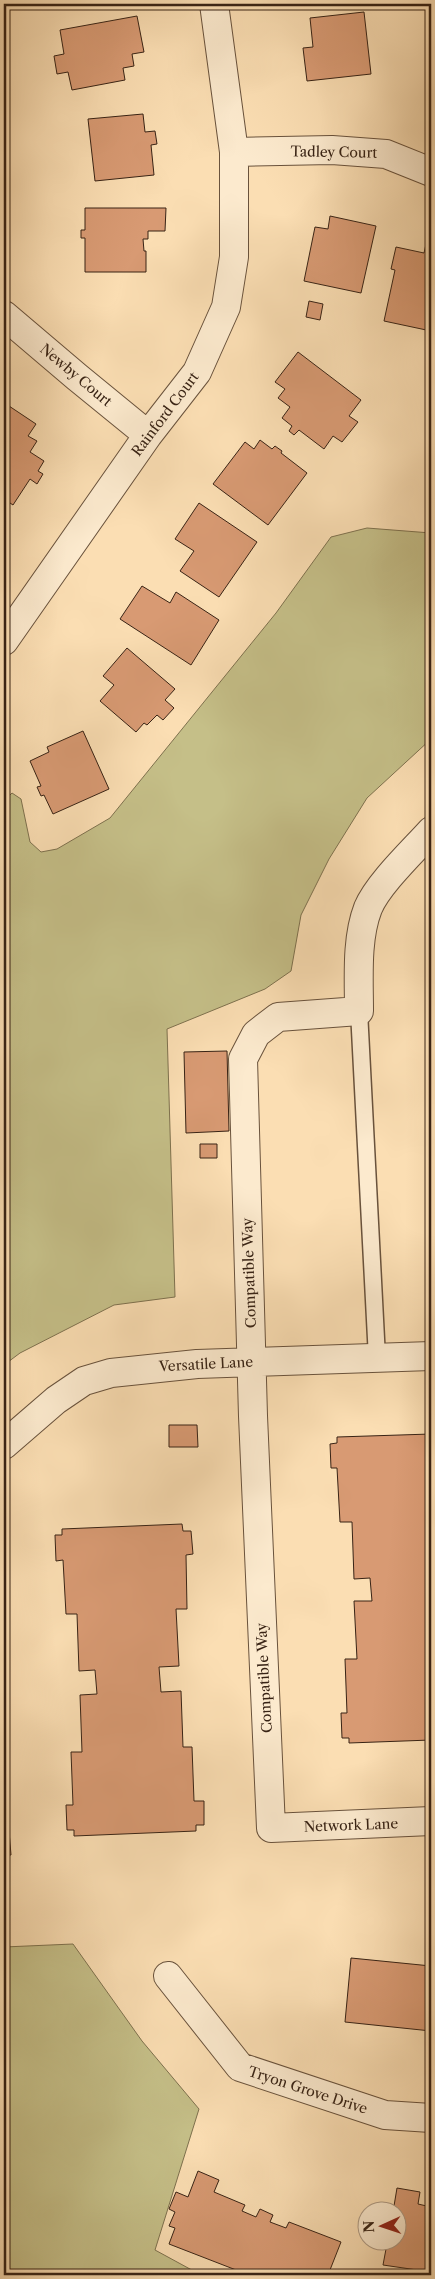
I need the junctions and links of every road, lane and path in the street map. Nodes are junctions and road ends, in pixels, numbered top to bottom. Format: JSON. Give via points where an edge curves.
{"nodes":[{"id":1,"x":214,"y":4,"type":"edge"},
{"id":2,"x":234,"y":152,"type":"junction"},
{"id":3,"x":431,"y":172,"type":"edge"},
{"id":4,"x":4,"y":315,"type":"edge"},
{"id":5,"x":148,"y":434,"type":"junction"},
{"id":6,"x":4,"y":641,"type":"edge"},
{"id":7,"x":431,"y":831,"type":"edge"},
{"id":8,"x":359,"y":1011,"type":"junction"},
{"id":9,"x":431,"y":1356,"type":"edge"},
{"id":10,"x":377,"y":1358,"type":"junction"},
{"id":11,"x":252,"y":1362,"type":"junction"},
{"id":12,"x":4,"y":1445,"type":"edge"},
{"id":13,"x":431,"y":1821,"type":"edge"},
{"id":14,"x":271,"y":1828,"type":"joint"},
{"id":15,"x":168,"y":1976,"type":"dead end"},
{"id":16,"x":431,"y":2118,"type":"edge"}],
"edges":[{"from":1,"to":2,"type":"street","name":"Rainford Court"},
{"from":2,"to":3,"type":"street","name":"Tadley Court","via":[[332,150],[386,154]]},
{"from":2,"to":5,"type":"street","name":"Rainford Court","via":[[234,257],[226,307],[197,372]]},
{"from":4,"to":5,"type":"street","name":"Newby Court"},
{"from":5,"to":6,"type":"street","name":"Rainford Court"},
{"from":7,"to":8,"type":"street","via":[[376,894],[368,908],[363,928]]},
{"from":8,"to":10,"type":"lane"},
{"from":8,"to":11,"type":"street","name":"Compatible Way","via":[[278,1017],[256,1034],[243,1059]]},
{"from":9,"to":10,"type":"street","name":"Versatile Lane"},
{"from":10,"to":11,"type":"street","name":"Versatile Lane"},
{"from":11,"to":12,"type":"street","name":"Versatile Lane","via":[[138,1368],[84,1381],[56,1400]]},
{"from":11,"to":14,"type":"street","name":"Compatible Way"},
{"from":13,"to":14,"type":"street","name":"Network Lane"},
{"from":15,"to":16,"type":"street","name":"Tryon Grove Drive","via":[[240,2068],[385,2115]]}]}
